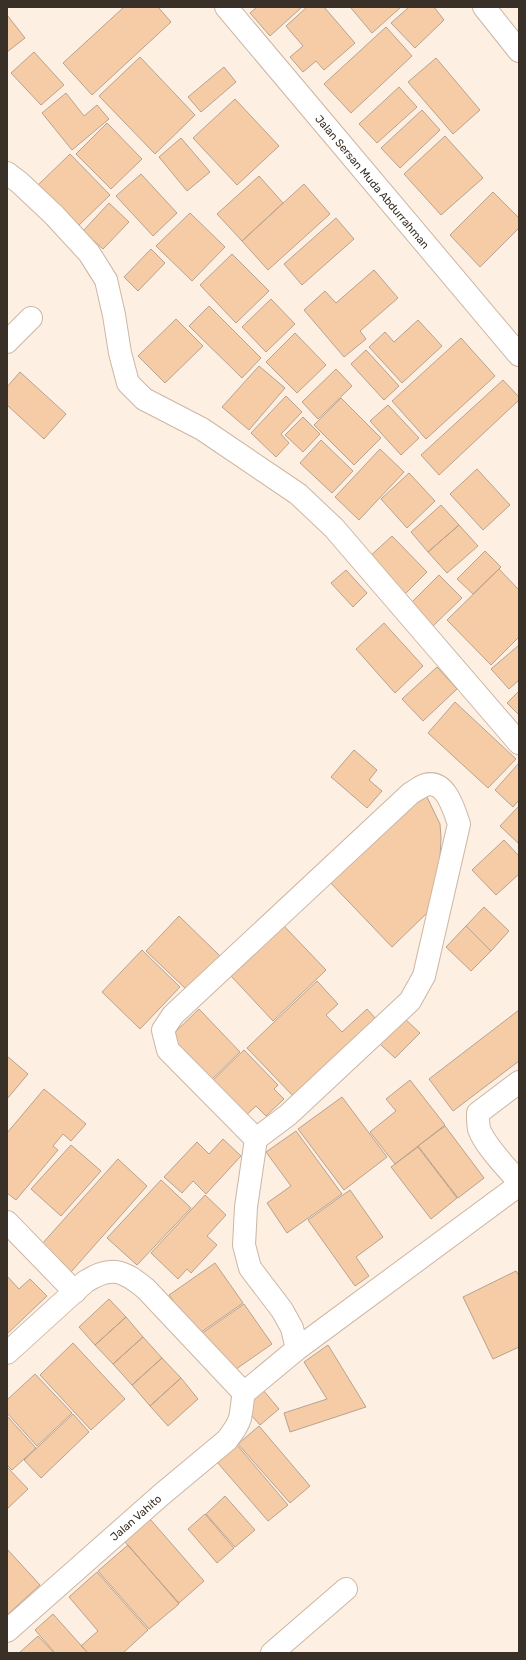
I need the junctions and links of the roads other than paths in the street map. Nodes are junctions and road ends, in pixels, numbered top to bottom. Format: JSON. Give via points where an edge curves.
{"nodes":[{"id":1,"x":226,"y":7,"type":"edge"},
{"id":2,"x":484,"y":7,"type":"edge"},
{"id":3,"x":519,"y":51,"type":"edge"},
{"id":4,"x":7,"y":173,"type":"edge"},
{"id":5,"x":31,"y":318,"type":"dead end"},
{"id":6,"x":7,"y":342,"type":"edge"},
{"id":7,"x":519,"y":355,"type":"edge"},
{"id":8,"x":519,"y":743,"type":"edge"},
{"id":9,"x":519,"y":1082,"type":"edge"},
{"id":10,"x":256,"y":1139,"type":"junction"},
{"id":11,"x":515,"y":1188,"type":"edge"},
{"id":12,"x":7,"y":1222,"type":"edge"},
{"id":13,"x":74,"y":1292,"type":"junction"},
{"id":14,"x":297,"y":1348,"type":"junction"},
{"id":15,"x":7,"y":1353,"type":"edge"},
{"id":16,"x":244,"y":1393,"type":"junction"},
{"id":17,"x":346,"y":1589,"type":"dead end"},
{"id":18,"x":7,"y":1631,"type":"edge"},
{"id":19,"x":272,"y":1653,"type":"edge"}],
"edges":[{"from":1,"to":7,"type":"street","name":"Jalan Sersan Muda Abdurrahman"},
{"from":2,"to":3,"type":"street"},
{"from":4,"to":8,"type":"street","via":[[54,215],[89,253],[106,280],[128,383],[144,399],[202,428],[298,494],[334,528]]},
{"from":5,"to":6,"type":"street"},
{"from":9,"to":11,"type":"street","via":[[478,1113],[480,1130]]},
{"from":10,"to":10,"type":"street","via":[[168,1050],[163,1030],[173,1015],[411,793],[425,785],[434,785],[443,790],[452,803],[459,824],[424,976],[410,1001],[288,1115]]},
{"from":10,"to":14,"type":"street","via":[[246,1207],[244,1245],[250,1268],[282,1310],[292,1328]]},
{"from":11,"to":14,"type":"street"},
{"from":12,"to":13,"type":"street"},
{"from":13,"to":15,"type":"street"},
{"from":13,"to":16,"type":"street","via":[[85,1282],[106,1271],[115,1270],[135,1280]]},
{"from":14,"to":16,"type":"street"},
{"from":16,"to":18,"type":"street","name":"Jalan Vahito","via":[[240,1417],[227,1440]]},
{"from":17,"to":19,"type":"street"}]}
